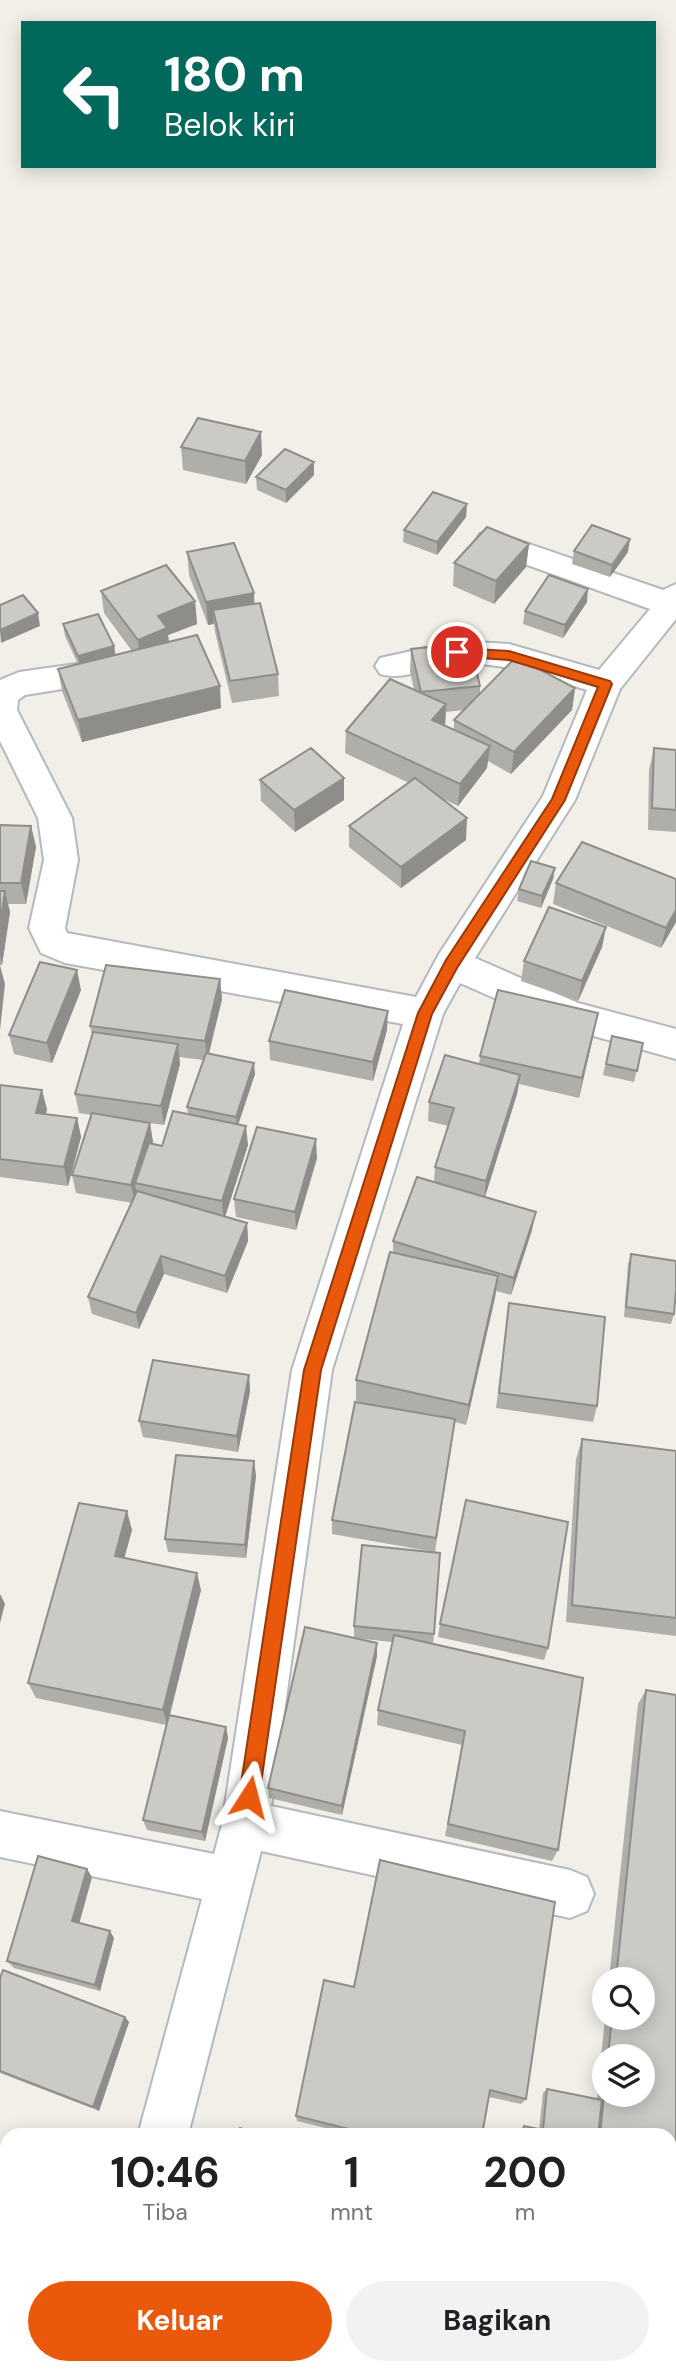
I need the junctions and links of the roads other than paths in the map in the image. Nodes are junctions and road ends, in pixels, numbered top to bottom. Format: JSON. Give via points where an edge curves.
{"nodes":[{"id":1,"x":491,"y":541,"type":"edge"},
{"id":2,"x":673,"y":600,"type":"edge"},
{"id":3,"x":146,"y":665,"type":"edge"},
{"id":4,"x":391,"y":666,"type":"dead end"},
{"id":5,"x":606,"y":684,"type":"junction"},
{"id":6,"x":452,"y":964,"type":"junction"},
{"id":7,"x":425,"y":1013,"type":"junction"},
{"id":8,"x":676,"y":1044,"type":"edge"},
{"id":9,"x":245,"y":1824,"type":"junction"},
{"id":10,"x":0,"y":1834,"type":"edge"},
{"id":11,"x":231,"y":1881,"type":"junction"},
{"id":12,"x":570,"y":1894,"type":"dead end"},
{"id":13,"x":165,"y":2128,"type":"edge"}],
"edges":[{"from":1,"to":2,"type":"street"},
{"from":2,"to":5,"type":"street"},
{"from":3,"to":7,"type":"street","via":[[19,684],[1,698],[1,710],[59,833],[61,860],[47,928],[54,943],[65,949]]},
{"from":4,"to":5,"type":"street","via":[[457,652],[509,655]]},
{"from":5,"to":6,"type":"street","via":[[558,800]]},
{"from":6,"to":7,"type":"street"},
{"from":6,"to":8,"type":"street","via":[[570,1016]]},
{"from":7,"to":9,"type":"street","via":[[312,1370]]},
{"from":9,"to":11,"type":"street"},
{"from":9,"to":12,"type":"street"},
{"from":10,"to":11,"type":"street"},
{"from":11,"to":13,"type":"street"}]}
